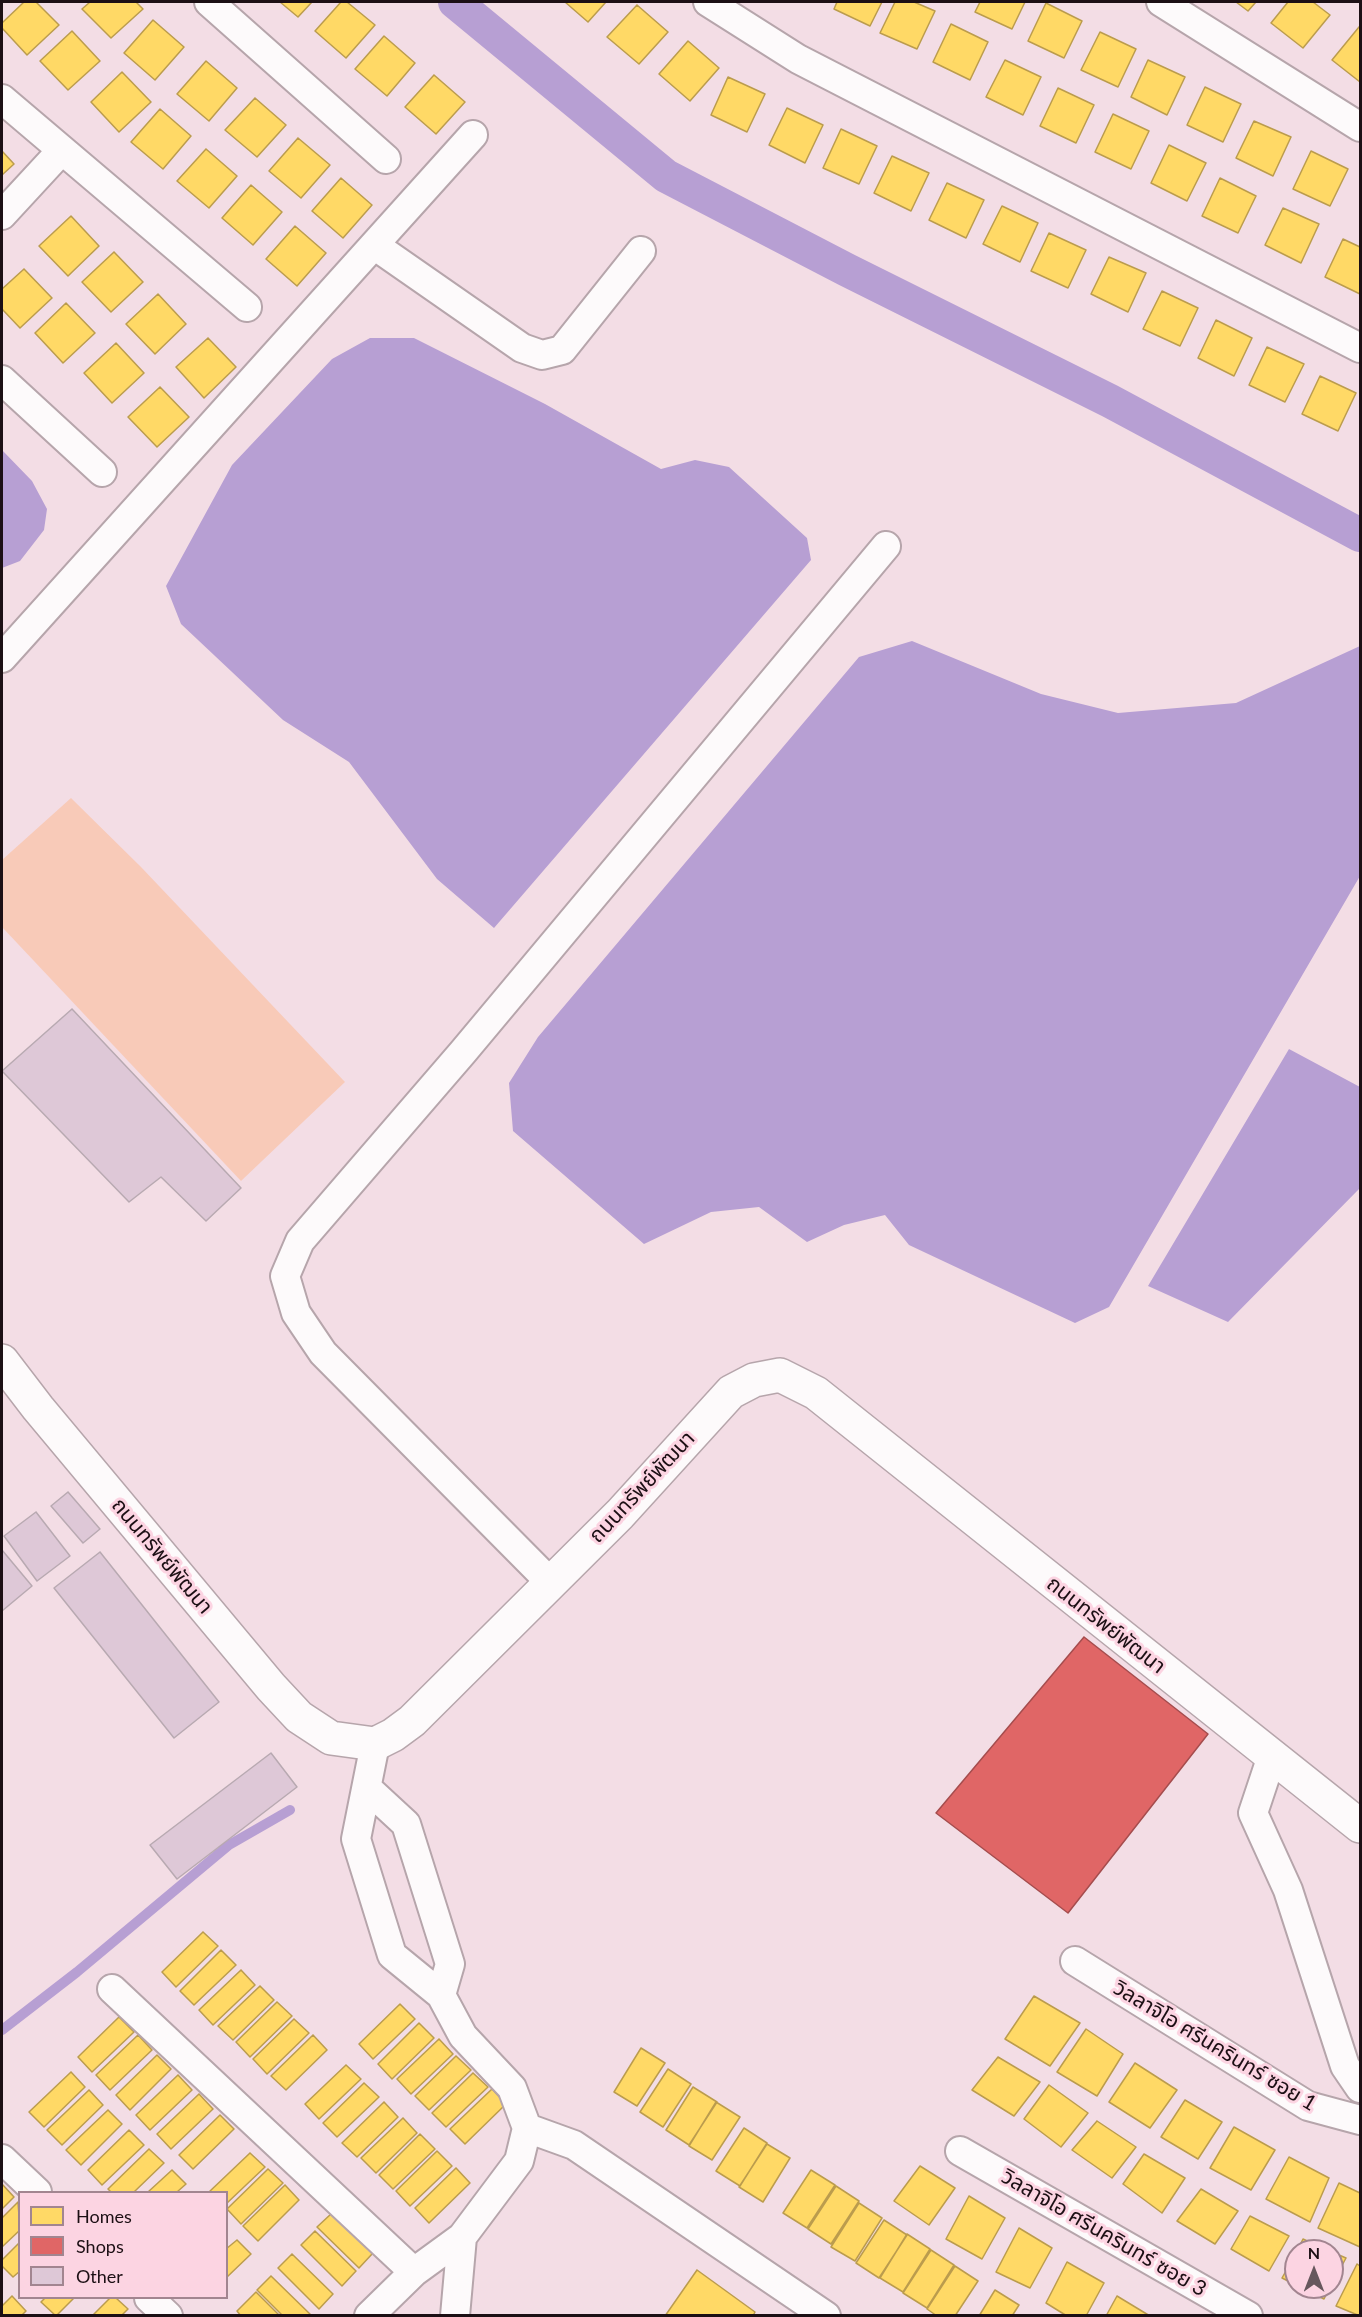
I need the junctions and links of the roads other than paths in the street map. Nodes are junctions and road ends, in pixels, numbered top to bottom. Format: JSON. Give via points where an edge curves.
{"nodes":[{"id":1,"x":209,"y":2,"type":"edge"},
{"id":2,"x":708,"y":2,"type":"edge"},
{"id":3,"x":1161,"y":2,"type":"edge"},
{"id":4,"x":2,"y":99,"type":"edge"},
{"id":5,"x":1360,"y":127,"type":"edge"},
{"id":6,"x":473,"y":135,"type":"dead end"},
{"id":7,"x":62,"y":150,"type":"junction"},
{"id":8,"x":386,"y":159,"type":"dead end"},
{"id":9,"x":2,"y":215,"type":"edge"},
{"id":10,"x":375,"y":245,"type":"junction"},
{"id":11,"x":641,"y":251,"type":"dead end"},
{"id":12,"x":247,"y":307,"type":"dead end"},
{"id":13,"x":1360,"y":348,"type":"edge"},
{"id":14,"x":2,"y":380,"type":"edge"},
{"id":15,"x":102,"y":472,"type":"dead end"},
{"id":16,"x":886,"y":546,"type":"dead end"},
{"id":17,"x":2,"y":658,"type":"edge"},
{"id":18,"x":2,"y":1361,"type":"edge"},
{"id":19,"x":551,"y":1583,"type":"junction"},
{"id":20,"x":375,"y":1744,"type":"junction"},
{"id":21,"x":1272,"y":1756,"type":"junction"},
{"id":22,"x":367,"y":1788,"type":"junction"},
{"id":23,"x":1360,"y":1826,"type":"edge"},
{"id":24,"x":1075,"y":1961,"type":"dead end"},
{"id":25,"x":112,"y":1989,"type":"dead end"},
{"id":26,"x":441,"y":1995,"type":"junction"},
{"id":27,"x":1360,"y":2088,"type":"edge"},
{"id":28,"x":1360,"y":2120,"type":"edge"},
{"id":29,"x":527,"y":2128,"type":"junction"},
{"id":30,"x":960,"y":2151,"type":"dead end"},
{"id":31,"x":2,"y":2159,"type":"edge"},
{"id":32,"x":35,"y":2191,"type":"edge"},
{"id":33,"x":462,"y":2237,"type":"junction"},
{"id":34,"x":414,"y":2272,"type":"junction"},
{"id":35,"x":150,"y":2299,"type":"edge"},
{"id":36,"x":168,"y":2316,"type":"edge"},
{"id":37,"x":369,"y":2316,"type":"edge"},
{"id":38,"x":455,"y":2316,"type":"edge"},
{"id":39,"x":826,"y":2316,"type":"edge"},
{"id":40,"x":1248,"y":2316,"type":"edge"}],
"edges":[{"from":1,"to":8,"type":"street"},
{"from":2,"to":13,"type":"street","via":[[798,59]]},
{"from":3,"to":5,"type":"street"},
{"from":4,"to":7,"type":"street"},
{"from":6,"to":10,"type":"street"},
{"from":7,"to":9,"type":"street"},
{"from":7,"to":12,"type":"street"},
{"from":10,"to":11,"type":"street","via":[[522,348],[543,355],[562,350]]},
{"from":10,"to":17,"type":"street"},
{"from":14,"to":15,"type":"street"},
{"from":16,"to":19,"type":"street","via":[[471,1043],[300,1241],[285,1276],[296,1313],[323,1353]]},
{"from":18,"to":20,"type":"street","name":"ถนนทรัพย์พัฒนา","via":[[299,1717],[331,1738]]},
{"from":19,"to":20,"type":"street","name":"ถนนทรัพย์พัฒนา","via":[[412,1721]]},
{"from":19,"to":21,"type":"street","name":"ถนนทรัพย์พัฒนา","via":[[731,1392],[754,1380],[780,1375],[816,1393]]},
{"from":20,"to":22,"type":"street"},
{"from":21,"to":23,"type":"street","name":"ถนนทรัพย์พัฒนา"},
{"from":21,"to":27,"type":"street","via":[[1253,1813],[1288,1890],[1345,2066]]},
{"from":22,"to":26,"type":"street","via":[[406,1824],[450,1964]]},
{"from":22,"to":26,"type":"street","via":[[356,1839],[392,1955]]},
{"from":24,"to":28,"type":"street","name":"วิลลาจิโอ ศรีนครินทร์ ซอย 1","via":[[1308,2106]]},
{"from":25,"to":34,"type":"street"},
{"from":26,"to":29,"type":"street","via":[[463,2036],[512,2088]]},
{"from":29,"to":33,"type":"street","via":[[519,2161]]},
{"from":29,"to":39,"type":"street","via":[[574,2145]]},
{"from":30,"to":40,"type":"street","name":"วิลลาจิโอ ศรีนครินทร์ ซอย 3"},
{"from":31,"to":32,"type":"street"},
{"from":33,"to":34,"type":"street"},
{"from":33,"to":38,"type":"street"},
{"from":34,"to":37,"type":"street"},
{"from":35,"to":36,"type":"street"}]}
